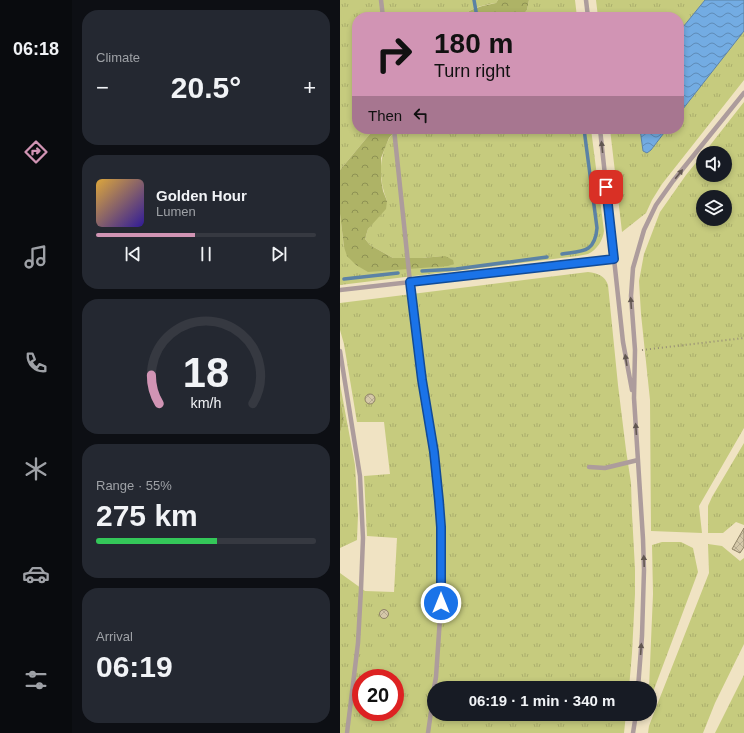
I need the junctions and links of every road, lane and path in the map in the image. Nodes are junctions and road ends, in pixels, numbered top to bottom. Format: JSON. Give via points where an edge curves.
{"nodes":[{"id":1,"x":381,"y":0,"type":"edge"},
{"id":2,"x":586,"y":0,"type":"edge"},
{"id":3,"x":382,"y":12,"type":"edge"},
{"id":4,"x":587,"y":12,"type":"edge"},
{"id":5,"x":744,"y":93,"type":"edge"},
{"id":6,"x":395,"y":134,"type":"edge"},
{"id":7,"x":601,"y":134,"type":"edge"},
{"id":8,"x":614,"y":259,"type":"junction"},
{"id":9,"x":410,"y":282,"type":"junction"},
{"id":10,"x":340,"y":290,"type":"edge"},
{"id":11,"x":744,"y":338,"type":"edge"},
{"id":12,"x":635,"y":350,"type":"junction"},
{"id":13,"x":340,"y":351,"type":"edge"},
{"id":14,"x":634,"y":398,"type":"junction"},
{"id":15,"x":638,"y":460,"type":"junction"},
{"id":16,"x":589,"y":467,"type":"dead end"},
{"id":17,"x":435,"y":681,"type":"edge"},
{"id":18,"x":639,"y":681,"type":"edge"},
{"id":19,"x":430,"y":721,"type":"edge"},
{"id":20,"x":635,"y":721,"type":"edge"},
{"id":21,"x":346,"y":733,"type":"edge"},
{"id":22,"x":428,"y":733,"type":"edge"},
{"id":23,"x":633,"y":733,"type":"edge"}],
"edges":[{"from":1,"to":3,"type":"lane"},
{"from":2,"to":4,"type":"lane"},
{"from":12,"to":5,"type":"lane","one_way":true,"via":[[631,283],[644,230],[656,205]]},
{"from":6,"to":9,"type":"lane"},
{"from":8,"to":7,"type":"lane","one_way":true},
{"from":8,"to":9,"type":"lane"},
{"from":14,"to":8,"type":"lane","one_way":true,"via":[[623,342]]},
{"from":9,"to":10,"type":"lane"},
{"from":9,"to":17,"type":"lane","via":[[434,452],[441,527],[441,603]]},
{"from":11,"to":12,"type":"path"},
{"from":12,"to":14,"type":"lane"},
{"from":13,"to":21,"type":"lane","via":[[360,476],[363,538],[358,643]]},
{"from":15,"to":14,"type":"lane","one_way":true},
{"from":15,"to":16,"type":"lane","via":[[605,468]]},
{"from":18,"to":15,"type":"lane","one_way":true,"via":[[644,570]]},
{"from":19,"to":22,"type":"lane"},
{"from":20,"to":23,"type":"lane"}]}
